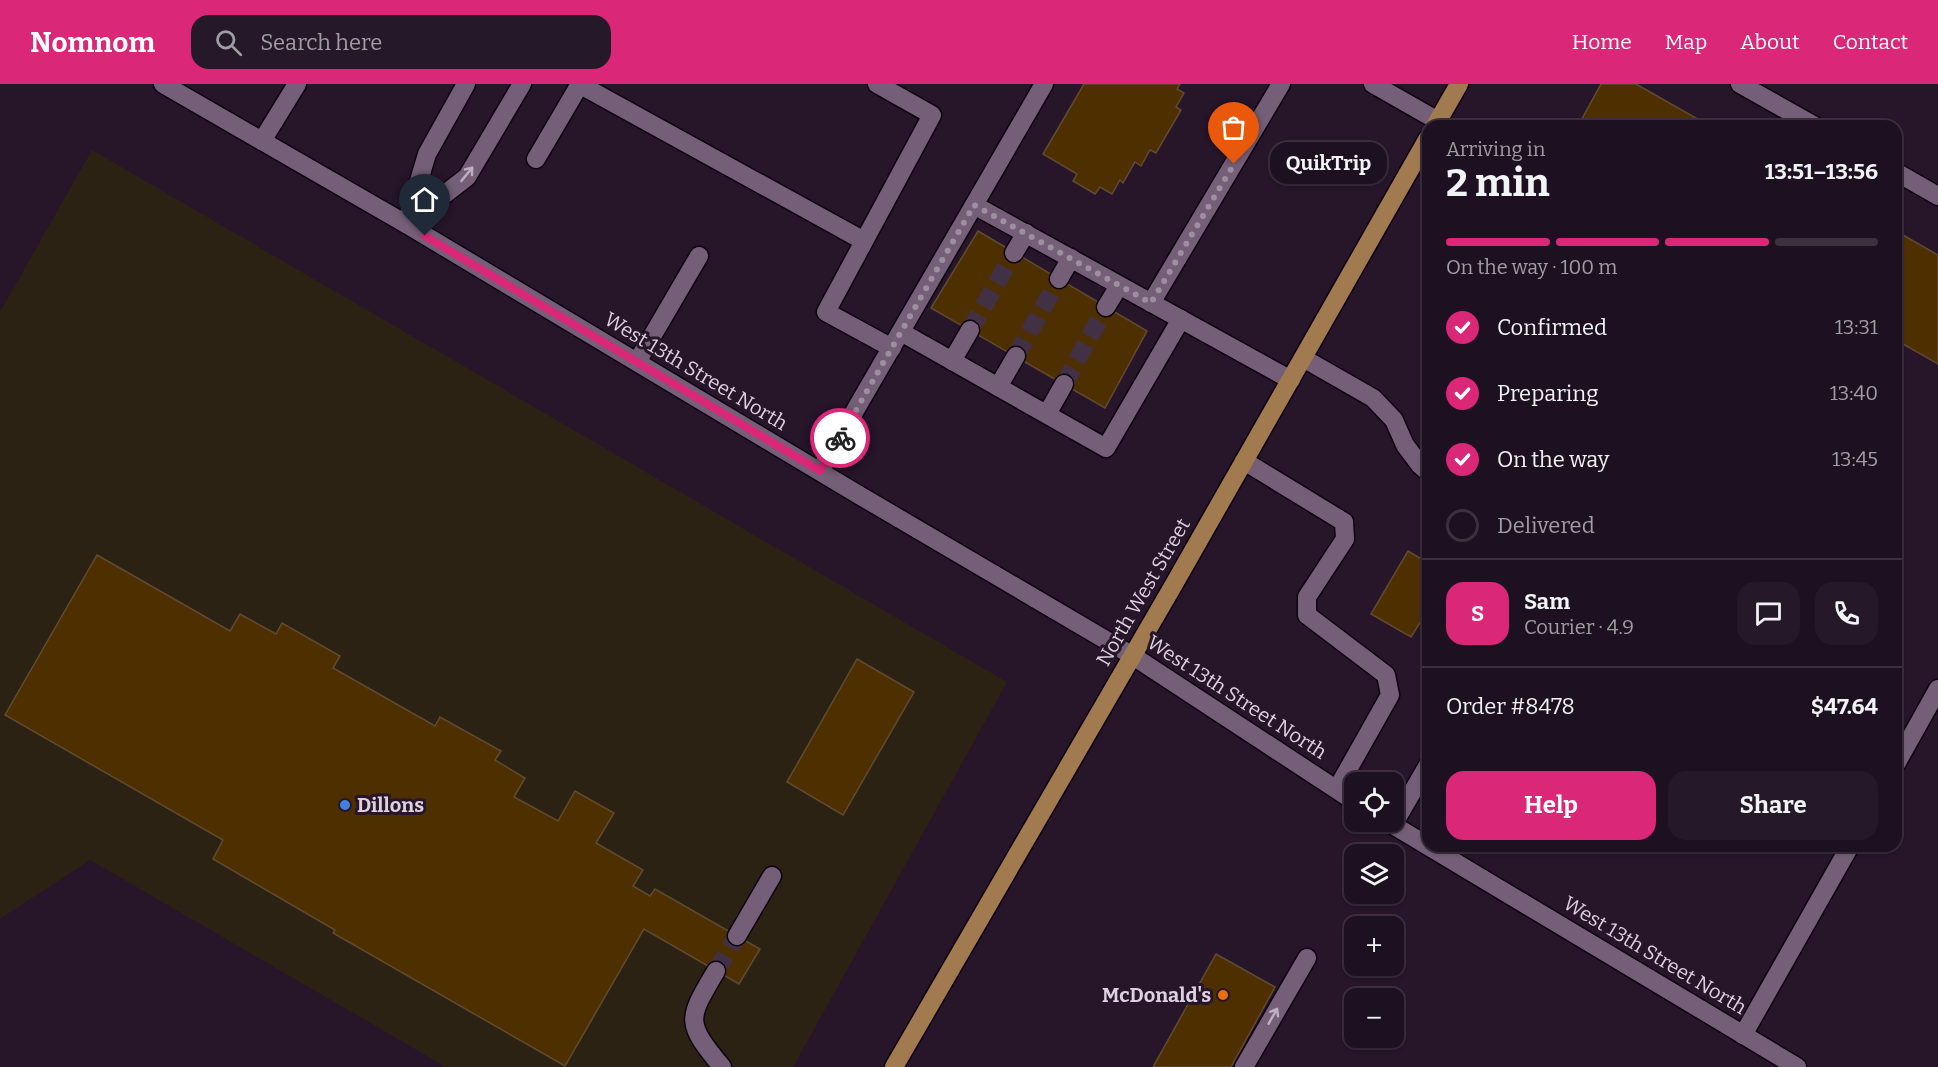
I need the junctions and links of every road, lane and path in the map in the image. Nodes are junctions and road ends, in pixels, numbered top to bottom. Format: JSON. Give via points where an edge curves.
{"nodes":[{"id":1,"x":163,"y":84,"type":"edge"},
{"id":2,"x":297,"y":84,"type":"edge"},
{"id":3,"x":466,"y":84,"type":"edge"},
{"id":4,"x":522,"y":84,"type":"edge"},
{"id":5,"x":579,"y":84,"type":"edge"},
{"id":6,"x":877,"y":84,"type":"edge"},
{"id":7,"x":1044,"y":84,"type":"edge"},
{"id":8,"x":1281,"y":84,"type":"edge"},
{"id":9,"x":1373,"y":84,"type":"edge"},
{"id":10,"x":1460,"y":84,"type":"edge"},
{"id":11,"x":1740,"y":84,"type":"edge"},
{"id":12,"x":1431,"y":120,"type":"edge"},
{"id":13,"x":1438,"y":120,"type":"edge"},
{"id":14,"x":1804,"y":120,"type":"edge"},
{"id":15,"x":262,"y":141,"type":"junction"},
{"id":16,"x":1422,"y":149,"type":"edge"},
{"id":17,"x":536,"y":159,"type":"dead end"},
{"id":18,"x":1902,"y":175,"type":"edge"},
{"id":19,"x":1938,"y":195,"type":"edge"},
{"id":20,"x":974,"y":205,"type":"junction"},
{"id":21,"x":406,"y":224,"type":"junction"},
{"id":22,"x":1026,"y":233,"type":"junction"},
{"id":23,"x":864,"y":241,"type":"junction"},
{"id":24,"x":1014,"y":253,"type":"tunnel mouth"},
{"id":25,"x":699,"y":256,"type":"dead end"},
{"id":26,"x":1071,"y":258,"type":"junction"},
{"id":27,"x":1059,"y":279,"type":"tunnel mouth"},
{"id":28,"x":1119,"y":286,"type":"junction"},
{"id":29,"x":1151,"y":303,"type":"junction"},
{"id":30,"x":1106,"y":307,"type":"tunnel mouth"},
{"id":31,"x":1181,"y":319,"type":"junction"},
{"id":32,"x":970,"y":330,"type":"tunnel mouth"},
{"id":33,"x":901,"y":332,"type":"junction"},
{"id":34,"x":892,"y":348,"type":"junction"},
{"id":35,"x":1016,"y":356,"type":"tunnel mouth"},
{"id":36,"x":1303,"y":358,"type":"junction"},
{"id":37,"x":952,"y":361,"type":"junction"},
{"id":38,"x":637,"y":362,"type":"junction"},
{"id":39,"x":1291,"y":380,"type":"junction"},
{"id":40,"x":1064,"y":384,"type":"tunnel mouth"},
{"id":41,"x":998,"y":387,"type":"junction"},
{"id":42,"x":1047,"y":414,"type":"junction"},
{"id":43,"x":1244,"y":462,"type":"junction"},
{"id":44,"x":1422,"y":467,"type":"edge"},
{"id":45,"x":820,"y":471,"type":"junction"},
{"id":46,"x":1133,"y":656,"type":"junction"},
{"id":47,"x":1938,"y":689,"type":"edge"},
{"id":48,"x":1902,"y":753,"type":"edge"},
{"id":49,"x":1422,"y":774,"type":"edge"},
{"id":50,"x":1337,"y":789,"type":"junction"},
{"id":51,"x":1344,"y":794,"type":"edge"},
{"id":52,"x":1404,"y":802,"type":"edge"},
{"id":53,"x":1403,"y":832,"type":"edge"},
{"id":54,"x":1422,"y":843,"type":"edge"},
{"id":55,"x":1437,"y":852,"type":"edge"},
{"id":56,"x":1847,"y":852,"type":"edge"},
{"id":57,"x":772,"y":876,"type":"dead end"},
{"id":58,"x":736,"y":936,"type":"tunnel mouth"},
{"id":59,"x":1307,"y":958,"type":"dead end"},
{"id":60,"x":716,"y":970,"type":"tunnel mouth"},
{"id":61,"x":1743,"y":1035,"type":"junction"},
{"id":62,"x":722,"y":1067,"type":"edge"},
{"id":63,"x":894,"y":1067,"type":"edge"},
{"id":64,"x":1244,"y":1067,"type":"edge"},
{"id":65,"x":1797,"y":1067,"type":"edge"}],
"edges":[{"from":1,"to":15,"type":"street","name":"West 13th Street North"},
{"from":2,"to":15,"type":"street"},
{"from":3,"to":21,"type":"street","via":[[427,154]]},
{"from":21,"to":4,"type":"street","one_way":true,"via":[[467,177]]},
{"from":5,"to":17,"type":"street"},
{"from":5,"to":23,"type":"street"},
{"from":6,"to":23,"type":"street","via":[[932,116]]},
{"from":7,"to":20,"type":"street"},
{"from":8,"to":29,"type":"street"},
{"from":9,"to":12,"type":"street"},
{"from":10,"to":13,"type":"main road"},
{"from":11,"to":14,"type":"street"},
{"from":15,"to":21,"type":"street","name":"West 13th Street North"},
{"from":16,"to":36,"type":"main road","name":"North West Street"},
{"from":18,"to":19,"type":"street"},
{"from":20,"to":22,"type":"street"},
{"from":20,"to":33,"type":"street"},
{"from":21,"to":38,"type":"street","name":"West 13th Street North"},
{"from":22,"to":24,"type":"street"},
{"from":22,"to":26,"type":"street"},
{"from":23,"to":34,"type":"street","via":[[826,312]]},
{"from":25,"to":38,"type":"street"},
{"from":26,"to":27,"type":"street"},
{"from":26,"to":28,"type":"street"},
{"from":28,"to":29,"type":"street"},
{"from":28,"to":30,"type":"street"},
{"from":29,"to":31,"type":"street"},
{"from":31,"to":39,"type":"street"},
{"from":31,"to":42,"type":"street","via":[[1106,448]]},
{"from":32,"to":37,"type":"street"},
{"from":33,"to":34,"type":"street"},
{"from":33,"to":37,"type":"street"},
{"from":34,"to":45,"type":"street"},
{"from":35,"to":41,"type":"street"},
{"from":36,"to":39,"type":"main road","name":"North West Street"},
{"from":36,"to":44,"type":"street","via":[[1373,398],[1394,420],[1405,445]]},
{"from":37,"to":41,"type":"street"},
{"from":38,"to":45,"type":"street","name":"West 13th Street North"},
{"from":39,"to":43,"type":"main road","name":"North West Street"},
{"from":40,"to":42,"type":"street"},
{"from":41,"to":42,"type":"street"},
{"from":43,"to":46,"type":"main road","name":"North West Street"},
{"from":43,"to":50,"type":"street","via":[[1344,522],[1345,538],[1307,597],[1307,615],[1386,675],[1390,694]]},
{"from":45,"to":46,"type":"street","name":"West 13th Street North"},
{"from":46,"to":50,"type":"street","name":"West 13th Street North"},
{"from":46,"to":63,"type":"main road","name":"North West Street"},
{"from":47,"to":48,"type":"street"},
{"from":49,"to":52,"type":"street"},
{"from":50,"to":51,"type":"street","name":"West 13th Street North"},
{"from":53,"to":54,"type":"street","name":"West 13th Street North"},
{"from":55,"to":61,"type":"street","name":"West 13th Street North"},
{"from":56,"to":61,"type":"street"},
{"from":57,"to":58,"type":"street"},
{"from":64,"to":59,"type":"street","one_way":true},
{"from":60,"to":62,"type":"street","via":[[693,1017],[700,1040]]},
{"from":61,"to":65,"type":"street","name":"West 13th Street North"}]}
